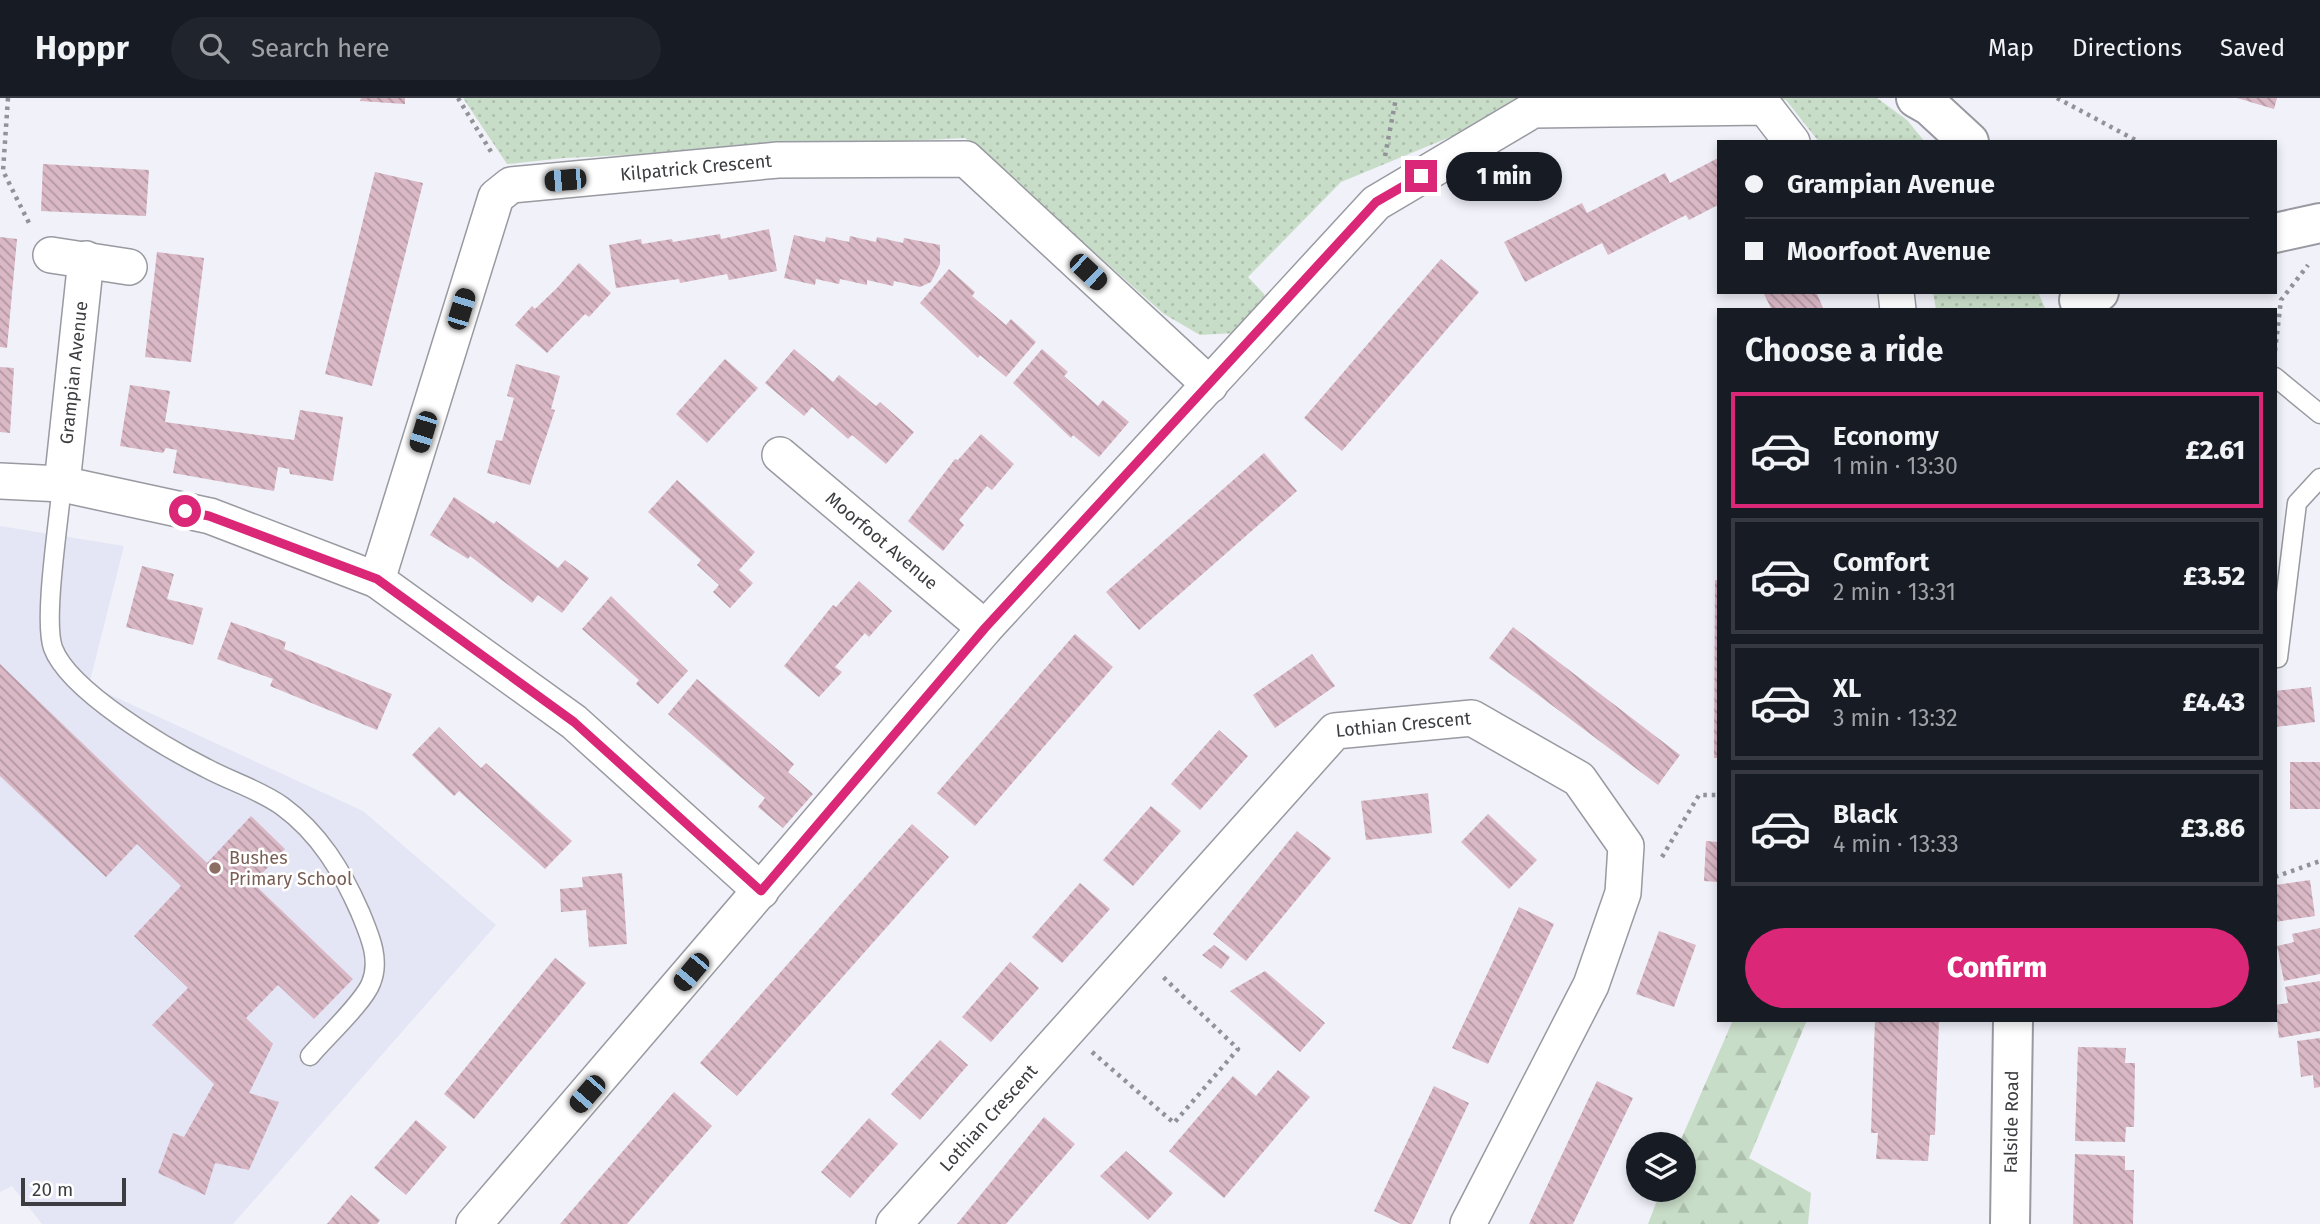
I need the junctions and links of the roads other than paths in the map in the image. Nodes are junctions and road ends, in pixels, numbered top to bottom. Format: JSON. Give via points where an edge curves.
{"nodes":[{"id":1,"x":1916,"y":98,"type":"edge"},
{"id":2,"x":1790,"y":140,"type":"edge"},
{"id":3,"x":1967,"y":140,"type":"edge"},
{"id":4,"x":2277,"y":205,"type":"edge"},
{"id":5,"x":2320,"y":213,"type":"edge"},
{"id":6,"x":2320,"y":223,"type":"edge"},
{"id":7,"x":2277,"y":233,"type":"edge"},
{"id":8,"x":51,"y":255,"type":"road end"},
{"id":9,"x":86,"y":259,"type":"junction"},
{"id":10,"x":129,"y":267,"type":"dead end"},
{"id":11,"x":2277,"y":379,"type":"edge"},
{"id":12,"x":1210,"y":385,"type":"junction"},
{"id":13,"x":2320,"y":414,"type":"edge"},
{"id":14,"x":780,"y":455,"type":"dead end"},
{"id":15,"x":2320,"y":478,"type":"edge"},
{"id":16,"x":0,"y":481,"type":"edge"},
{"id":17,"x":62,"y":484,"type":"junction"},
{"id":18,"x":377,"y":579,"type":"junction"},
{"id":19,"x":985,"y":628,"type":"junction"},
{"id":20,"x":2277,"y":658,"type":"dead end"},
{"id":21,"x":761,"y":891,"type":"junction"},
{"id":22,"x":2013,"y":1022,"type":"edge"},
{"id":23,"x":310,"y":1056,"type":"dead end"},
{"id":24,"x":474,"y":1224,"type":"edge"},
{"id":25,"x":894,"y":1224,"type":"edge"},
{"id":26,"x":1468,"y":1224,"type":"edge"},
{"id":27,"x":2010,"y":1224,"type":"edge"}],
"edges":[{"from":1,"to":3,"type":"street"},
{"from":2,"to":12,"type":"street","via":[[1765,107],[1534,110],[1376,202]]},
{"from":4,"to":5,"type":"street"},
{"from":6,"to":7,"type":"street"},
{"from":8,"to":9,"type":"street"},
{"from":9,"to":10,"type":"street"},
{"from":9,"to":17,"type":"street","name":"Grampian Avenue"},
{"from":11,"to":13,"type":"lane"},
{"from":12,"to":18,"type":"street","name":"Kilpatrick Crescent","via":[[966,159],[778,160],[512,185],[496,197]]},
{"from":12,"to":19,"type":"street"},
{"from":14,"to":19,"type":"street","name":"Moorfoot Avenue"},
{"from":15,"to":20,"type":"lane","via":[[2297,503]]},
{"from":16,"to":17,"type":"street"},
{"from":17,"to":18,"type":"street","via":[[209,516]]},
{"from":17,"to":23,"type":"lane","via":[[50,626],[54,649],[69,672],[103,705],[203,767],[281,805],[313,833],[343,873],[377,965],[370,986]]},
{"from":18,"to":21,"type":"street","via":[[574,722]]},
{"from":19,"to":21,"type":"street"},
{"from":21,"to":24,"type":"street"},
{"from":22,"to":27,"type":"street","name":"Falside Road"},
{"from":25,"to":26,"type":"street","name":"Lothian Crescent","via":[[1335,732],[1472,718],[1579,779],[1626,846],[1623,893],[1591,985]]}]}
